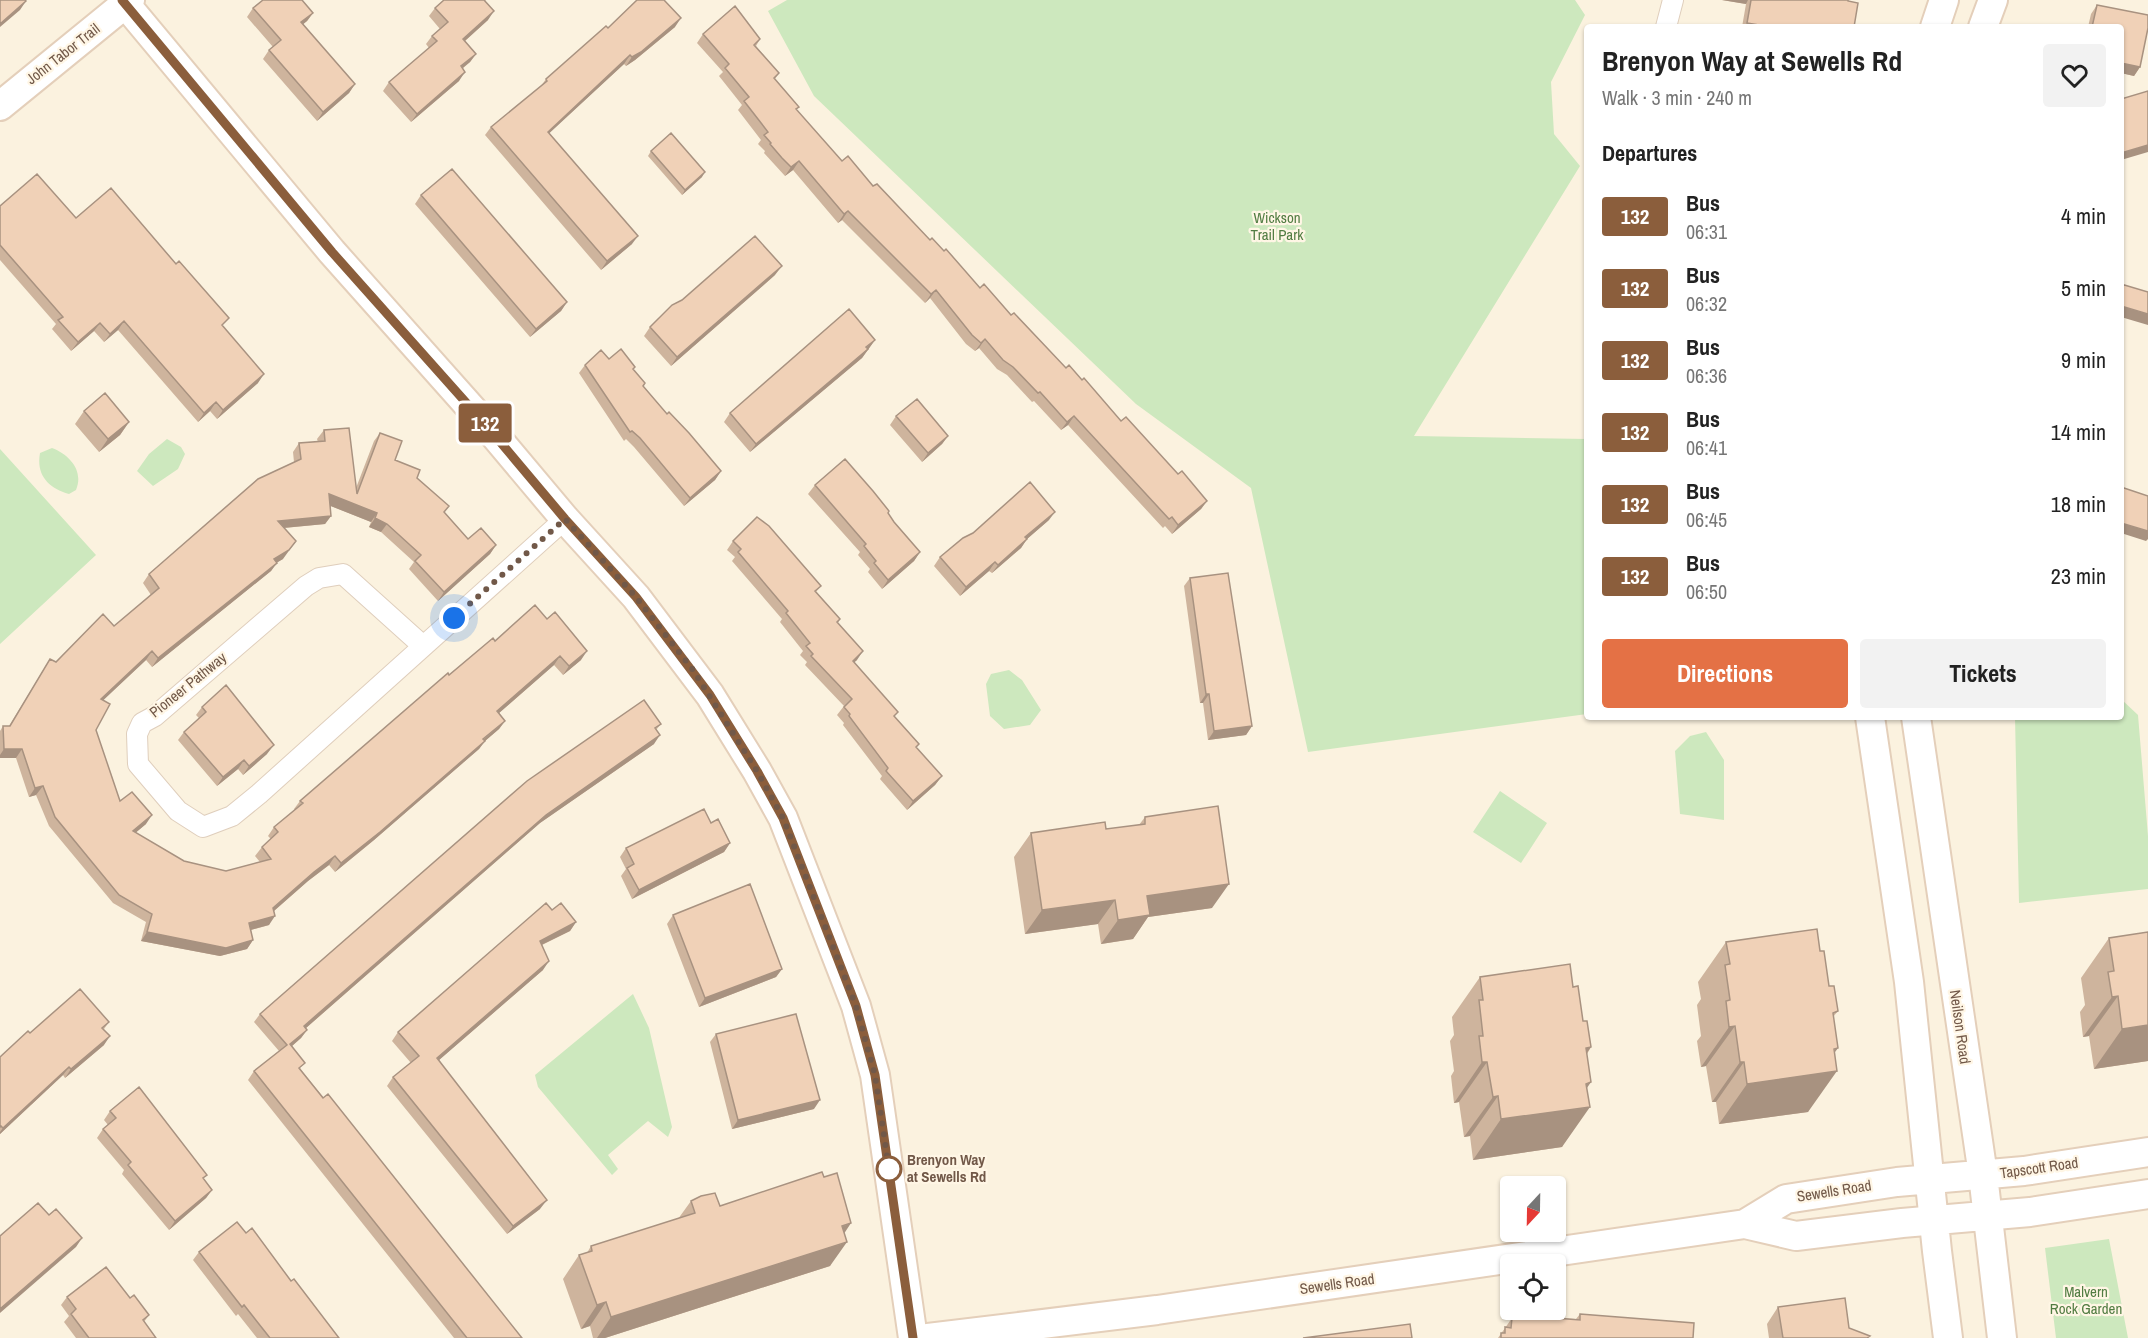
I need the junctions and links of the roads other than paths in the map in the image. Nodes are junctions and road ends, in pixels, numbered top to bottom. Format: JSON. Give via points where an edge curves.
{"nodes":[{"id":1,"x":1673,"y":0,"type":"edge"},
{"id":2,"x":1944,"y":0,"type":"edge"},
{"id":3,"x":1993,"y":0,"type":"edge"},
{"id":4,"x":126,"y":1,"type":"edge"},
{"id":5,"x":1667,"y":24,"type":"edge"},
{"id":6,"x":1936,"y":24,"type":"edge"},
{"id":7,"x":1984,"y":24,"type":"edge"},
{"id":8,"x":0,"y":106,"type":"edge"},
{"id":9,"x":565,"y":519,"type":"junction"},
{"id":10,"x":423,"y":646,"type":"junction"},
{"id":11,"x":1870,"y":720,"type":"edge"},
{"id":12,"x":1916,"y":720,"type":"edge"},
{"id":13,"x":1952,"y":977,"type":"junction"},
{"id":14,"x":1909,"y":982,"type":"junction"},
{"id":15,"x":2148,"y":1152,"type":"edge"},
{"id":16,"x":1983,"y":1175,"type":"junction"},
{"id":17,"x":1930,"y":1178,"type":"junction"},
{"id":18,"x":2148,"y":1194,"type":"edge"},
{"id":19,"x":1988,"y":1216,"type":"junction"},
{"id":20,"x":1934,"y":1220,"type":"junction"},
{"id":21,"x":1745,"y":1224,"type":"junction"},
{"id":22,"x":913,"y":1338,"type":"edge"},
{"id":23,"x":928,"y":1338,"type":"edge"},
{"id":24,"x":1948,"y":1338,"type":"edge"},
{"id":25,"x":2001,"y":1338,"type":"edge"}],
"edges":[{"from":1,"to":5,"type":"street"},
{"from":2,"to":6,"type":"street"},
{"from":3,"to":7,"type":"street"},
{"from":4,"to":8,"type":"street","name":"John Tabor Trail"},
{"from":4,"to":9,"type":"street","via":[[332,252]]},
{"from":9,"to":10,"type":"street","name":"Pioneer Pathway"},
{"from":9,"to":22,"type":"street","via":[[636,597],[693,670],[783,818],[856,1006],[875,1075]]},
{"from":10,"to":10,"type":"street","name":"Pioneer Pathway","via":[[343,574],[319,578],[142,723],[137,734],[138,764],[178,811],[203,827],[232,816]]},
{"from":11,"to":14,"type":"street"},
{"from":12,"to":13,"type":"street","name":"Neilson Road"},
{"from":13,"to":14,"type":"street"},
{"from":13,"to":16,"type":"street","name":"Neilson Road"},
{"from":14,"to":17,"type":"street"},
{"from":15,"to":16,"type":"street","name":"Tapscott Road"},
{"from":16,"to":17,"type":"street","name":"Tapscott Road"},
{"from":16,"to":19,"type":"street","name":"Neilson Road"},
{"from":17,"to":20,"type":"street"},
{"from":17,"to":21,"type":"street","name":"Sewells Road","via":[[1786,1199]]},
{"from":18,"to":19,"type":"street"},
{"from":19,"to":20,"type":"street"},
{"from":19,"to":25,"type":"street","name":"Neilson Road"},
{"from":20,"to":21,"type":"street","name":"Sewells Road","via":[[1796,1236]]},
{"from":20,"to":24,"type":"street"},
{"from":21,"to":23,"type":"street","name":"Sewells Road","via":[[1157,1310]]}]}
